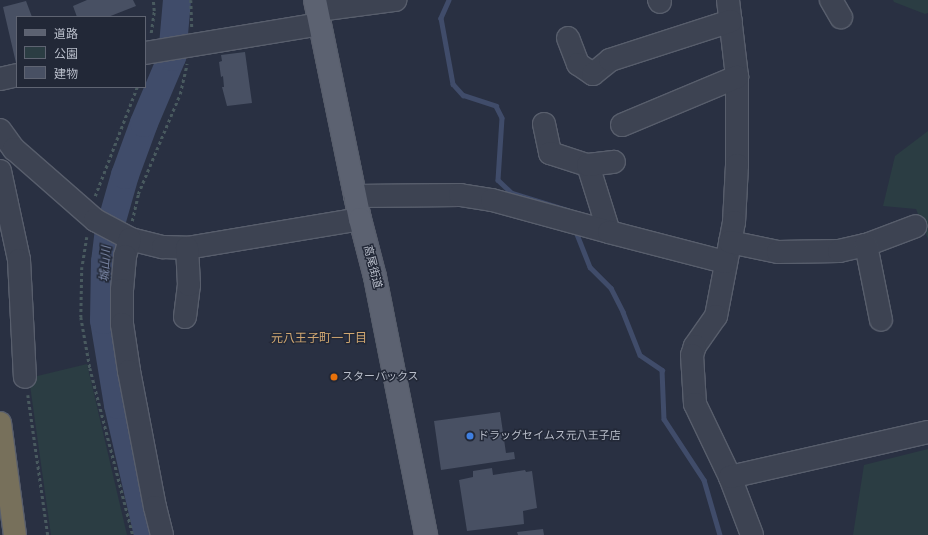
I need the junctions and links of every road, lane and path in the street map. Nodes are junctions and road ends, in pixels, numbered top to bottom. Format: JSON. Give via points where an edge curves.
{"nodes":[{"id":1,"x":153,"y":0,"type":"edge"},
{"id":2,"x":191,"y":0,"type":"edge"},
{"id":3,"x":395,"y":0,"type":"edge"},
{"id":4,"x":730,"y":10,"type":"edge"},
{"id":5,"x":318,"y":11,"type":"edge"},
{"id":6,"x":568,"y":38,"type":"dead end"},
{"id":7,"x":190,"y":47,"type":"junction"},
{"id":8,"x":151,"y":52,"type":"edge"},
{"id":9,"x":16,"y":75,"type":"edge"},
{"id":10,"x":737,"y":76,"type":"junction"},
{"id":11,"x":0,"y":79,"type":"edge"},
{"id":12,"x":544,"y":124,"type":"dead end"},
{"id":13,"x":622,"y":125,"type":"dead end"},
{"id":14,"x":0,"y":130,"type":"edge"},
{"id":15,"x":614,"y":162,"type":"dead end"},
{"id":16,"x":588,"y":165,"type":"junction"},
{"id":17,"x":0,"y":171,"type":"edge"},
{"id":18,"x":355,"y":196,"type":"junction"},
{"id":19,"x":360,"y":219,"type":"junction"},
{"id":20,"x":916,"y":226,"type":"dead end"},
{"id":21,"x":609,"y":232,"type":"junction"},
{"id":22,"x":127,"y":238,"type":"junction"},
{"id":23,"x":866,"y":245,"type":"junction"},
{"id":24,"x":187,"y":248,"type":"junction"},
{"id":25,"x":728,"y":252,"type":"junction"},
{"id":26,"x":185,"y":317,"type":"dead end"},
{"id":27,"x":881,"y":320,"type":"dead end"},
{"id":28,"x":25,"y":377,"type":"joint"},
{"id":29,"x":0,"y":423,"type":"edge"},
{"id":30,"x":928,"y":432,"type":"edge"},
{"id":31,"x":730,"y":477,"type":"junction"},
{"id":32,"x":15,"y":535,"type":"edge"},
{"id":33,"x":48,"y":535,"type":"edge"},
{"id":34,"x":162,"y":535,"type":"edge"},
{"id":35,"x":426,"y":535,"type":"edge"},
{"id":36,"x":752,"y":535,"type":"edge"}],
"edges":[{"from":1,"to":8,"type":"path"},
{"from":2,"to":7,"type":"path"},
{"from":3,"to":5,"type":"street"},
{"from":4,"to":6,"type":"street","via":[[610,60],[593,74],[578,64]]},
{"from":4,"to":10,"type":"street"},
{"from":5,"to":7,"type":"street"},
{"from":5,"to":18,"type":"main road","name":"高尾街道"},
{"from":7,"to":8,"type":"street"},
{"from":7,"to":22,"type":"path","via":[[180,94],[138,194]]},
{"from":9,"to":11,"type":"street"},
{"from":10,"to":13,"type":"street"},
{"from":10,"to":25,"type":"street","via":[[737,165],[734,222]]},
{"from":12,"to":16,"type":"street","via":[[550,153]]},
{"from":14,"to":22,"type":"street","via":[[14,149],[95,220]]},
{"from":15,"to":16,"type":"street"},
{"from":16,"to":21,"type":"street"},
{"from":17,"to":28,"type":"street","via":[[19,260]]},
{"from":18,"to":19,"type":"main road","name":"高尾街道"},
{"from":18,"to":21,"type":"street","via":[[460,195],[492,200]]},
{"from":19,"to":24,"type":"street"},
{"from":19,"to":35,"type":"main road","name":"高尾街道","via":[[375,277]]},
{"from":20,"to":23,"type":"street"},
{"from":21,"to":25,"type":"street"},
{"from":22,"to":24,"type":"street","via":[[163,247]]},
{"from":22,"to":34,"type":"street","via":[[122,324],[153,499]]},
{"from":23,"to":25,"type":"street","via":[[839,251]]},
{"from":23,"to":27,"type":"street"},
{"from":24,"to":26,"type":"street","via":[[189,285]]},
{"from":25,"to":31,"type":"street","via":[[716,316],[695,346],[692,355],[695,404]]},
{"from":28,"to":33,"type":"path"},
{"from":29,"to":32,"type":"highway"},
{"from":30,"to":31,"type":"street"},
{"from":31,"to":36,"type":"street"}]}
